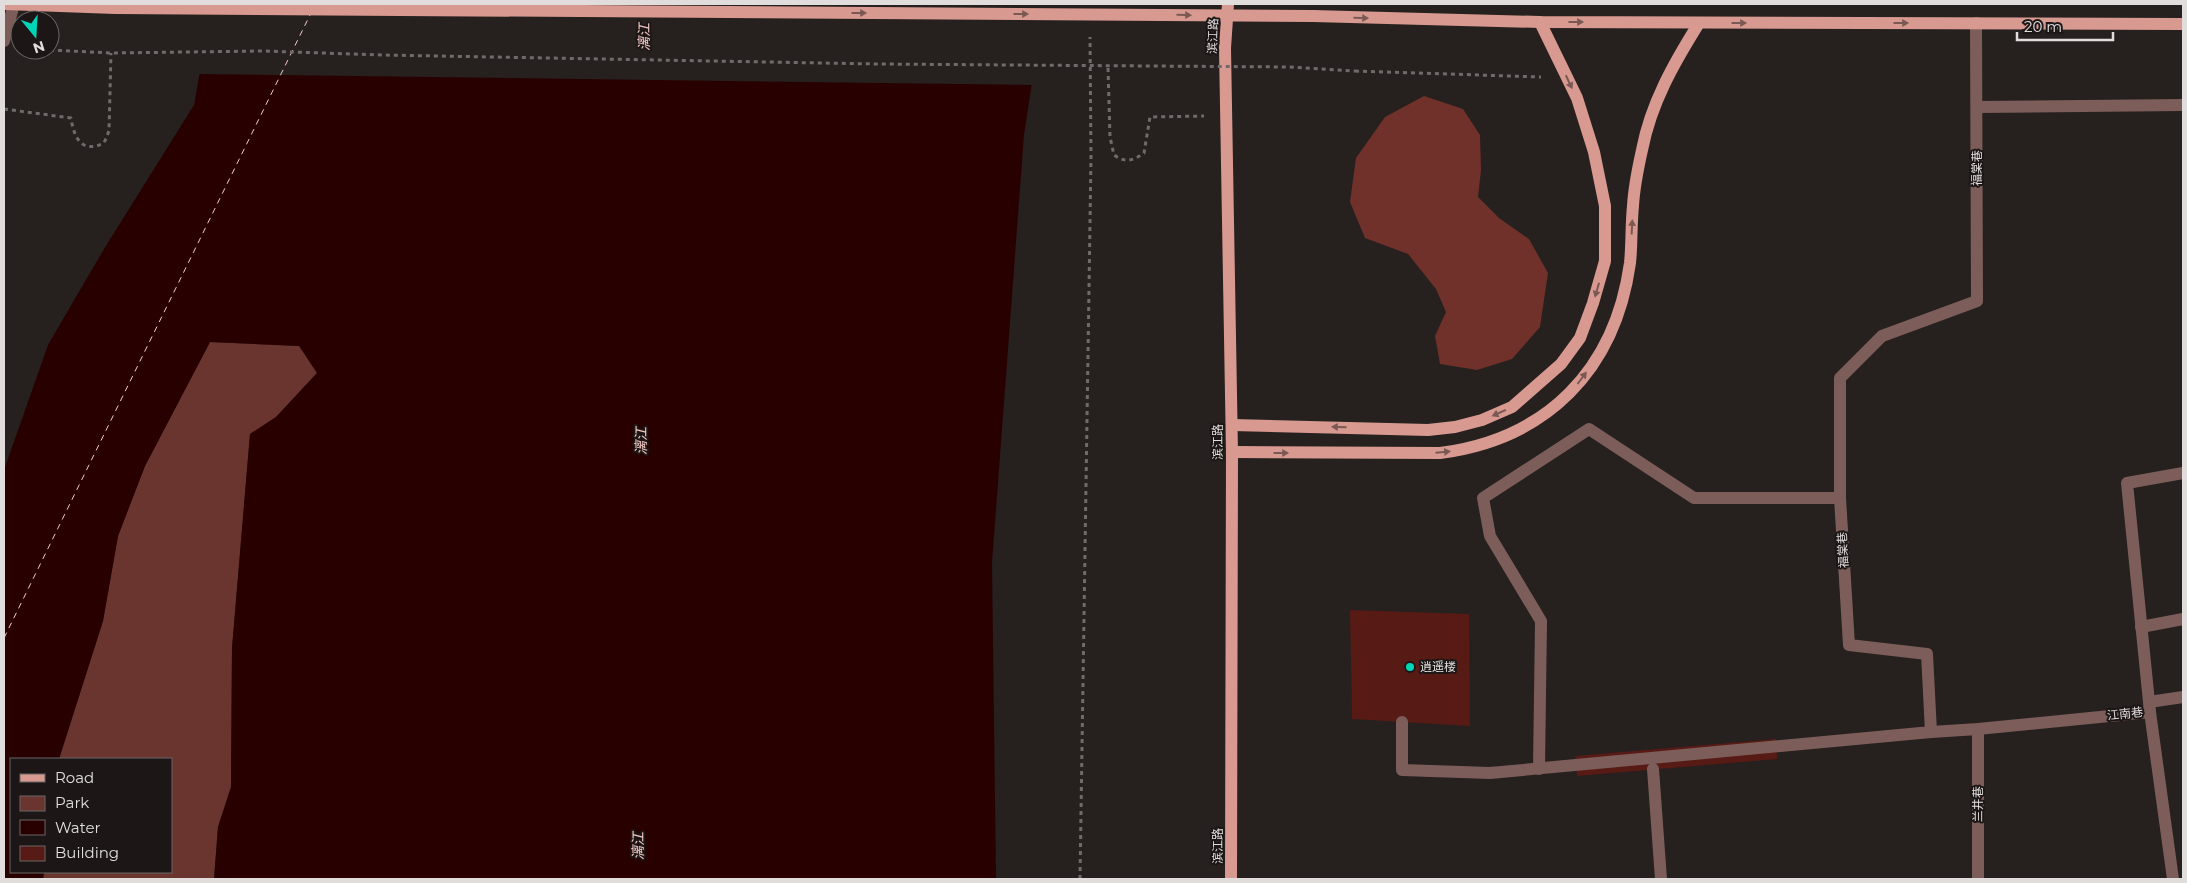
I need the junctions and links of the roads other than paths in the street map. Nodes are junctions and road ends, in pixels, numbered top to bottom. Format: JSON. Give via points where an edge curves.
{"nodes":[{"id":1,"x":5,"y":4,"type":"edge"},
{"id":2,"x":14,"y":4,"type":"edge"},
{"id":3,"x":1228,"y":4,"type":"edge"},
{"id":4,"x":1540,"y":22,"type":"junction"},
{"id":5,"x":1699,"y":23,"type":"junction"},
{"id":6,"x":1976,"y":23,"type":"junction"},
{"id":7,"x":2183,"y":24,"type":"edge"},
{"id":8,"x":4,"y":42,"type":"edge"},
{"id":9,"x":2183,"y":105,"type":"edge"},
{"id":10,"x":1977,"y":107,"type":"junction"},
{"id":11,"x":1232,"y":425,"type":"junction"},
{"id":12,"x":1232,"y":452,"type":"junction"},
{"id":13,"x":2183,"y":473,"type":"edge"},
{"id":14,"x":1840,"y":498,"type":"junction"},
{"id":15,"x":2183,"y":619,"type":"edge"},
{"id":16,"x":2142,"y":627,"type":"junction"},
{"id":17,"x":2183,"y":697,"type":"edge"},
{"id":18,"x":2149,"y":707,"type":"junction"},
{"id":19,"x":1402,"y":722,"type":"dead end"},
{"id":20,"x":1978,"y":729,"type":"junction"},
{"id":21,"x":1931,"y":732,"type":"junction"},
{"id":22,"x":1539,"y":769,"type":"junction"},
{"id":23,"x":1652,"y":769,"type":"dead end"},
{"id":24,"x":1232,"y":879,"type":"edge"},
{"id":25,"x":1661,"y":879,"type":"edge"},
{"id":26,"x":1978,"y":879,"type":"edge"},
{"id":27,"x":2173,"y":879,"type":"edge"}],
"edges":[{"from":1,"to":4,"type":"main road","one_way":true,"bridge":true,"via":[[124,8],[1313,16]]},
{"from":2,"to":8,"type":"street"},
{"from":3,"to":11,"type":"main road","name":"滨江路","via":[[1225,48]]},
{"from":4,"to":5,"type":"main road","one_way":true},
{"from":4,"to":11,"type":"main road","one_way":true,"via":[[1577,98],[1594,152],[1604,206],[1605,261],[1580,338],[1561,364],[1512,407],[1455,427],[1428,430]]},
{"from":5,"to":6,"type":"main road","one_way":true},
{"from":12,"to":5,"type":"main road","one_way":true,"via":[[1440,453],[1470,449],[1529,425],[1558,406],[1582,380],[1602,350],[1620,310],[1630,263],[1633,204],[1642,148],[1656,98]]},
{"from":6,"to":7,"type":"main road"},
{"from":6,"to":10,"type":"street","name":"福棠巷"},
{"from":9,"to":10,"type":"street"},
{"from":10,"to":14,"type":"street","name":"福棠巷","via":[[1977,301],[1882,336],[1840,378]]},
{"from":11,"to":12,"type":"main road","name":"滨江路"},
{"from":12,"to":24,"type":"main road","name":"滨江路"},
{"from":13,"to":16,"type":"street","via":[[2127,483]]},
{"from":14,"to":21,"type":"street","name":"福棠巷","via":[[1849,645],[1928,654]]},
{"from":14,"to":22,"type":"street","via":[[1694,498],[1589,429],[1483,498],[1490,536],[1541,621]]},
{"from":15,"to":16,"type":"street"},
{"from":16,"to":18,"type":"street"},
{"from":17,"to":18,"type":"street"},
{"from":18,"to":20,"type":"street","name":"江南巷"},
{"from":18,"to":27,"type":"street","name":"江南巷"},
{"from":19,"to":22,"type":"street","via":[[1402,770],[1490,774]]},
{"from":20,"to":21,"type":"street","name":"江南巷"},
{"from":20,"to":26,"type":"street","name":"兰井巷"},
{"from":21,"to":22,"type":"street"},
{"from":23,"to":25,"type":"street"}]}
